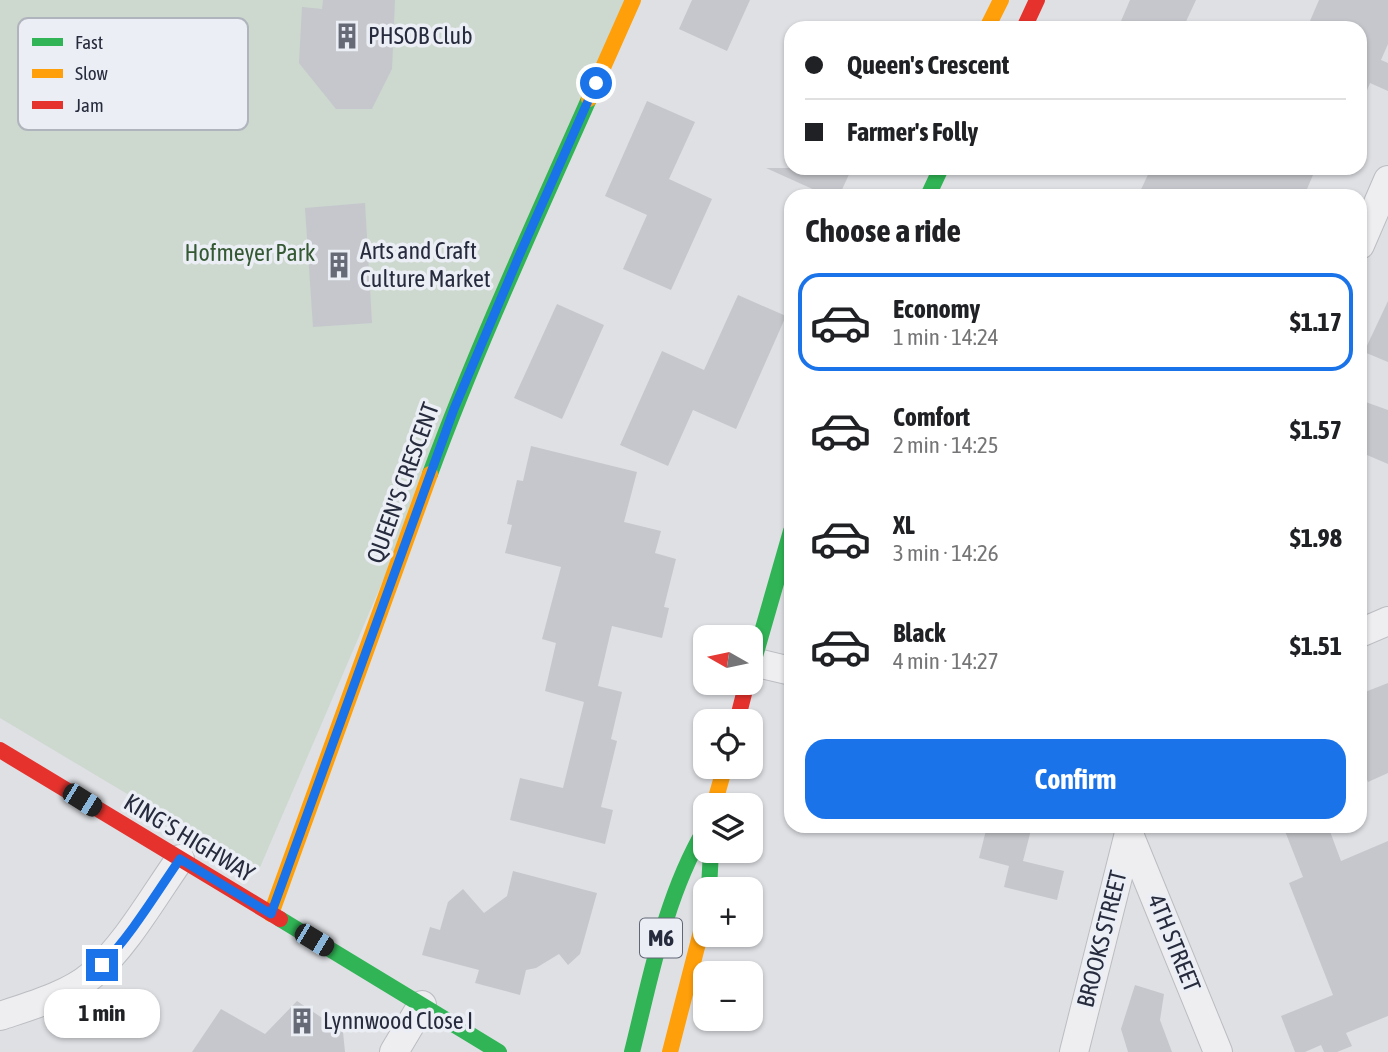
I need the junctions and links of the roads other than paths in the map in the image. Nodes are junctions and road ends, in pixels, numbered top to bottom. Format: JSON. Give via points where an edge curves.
{"nodes":[{"id":1,"x":633,"y":0,"type":"edge"},
{"id":2,"x":1001,"y":0,"type":"edge"},
{"id":3,"x":1037,"y":0,"type":"edge"},
{"id":4,"x":991,"y":21,"type":"edge"},
{"id":5,"x":1027,"y":21,"type":"edge"},
{"id":6,"x":1388,"y":180,"type":"edge"},
{"id":7,"x":1367,"y":229,"type":"edge"},
{"id":8,"x":784,"y":555,"type":"edge"},
{"id":9,"x":1388,"y":621,"type":"edge"},
{"id":10,"x":763,"y":627,"type":"edge"},
{"id":11,"x":1367,"y":630,"type":"edge"},
{"id":12,"x":784,"y":671,"type":"edge"},
{"id":13,"x":763,"y":672,"type":"edge"},
{"id":14,"x":0,"y":750,"type":"edge"},
{"id":15,"x":1129,"y":833,"type":"edge"},
{"id":16,"x":1131,"y":833,"type":"edge"},
{"id":17,"x":693,"y":849,"type":"edge"},
{"id":18,"x":180,"y":859,"type":"junction"},
{"id":19,"x":271,"y":914,"type":"junction"},
{"id":20,"x":697,"y":947,"type":"edge"},
{"id":21,"x":422,"y":1005,"type":"junction"},
{"id":22,"x":0,"y":1016,"type":"edge"},
{"id":23,"x":394,"y":1052,"type":"edge"},
{"id":24,"x":499,"y":1052,"type":"edge"},
{"id":25,"x":632,"y":1052,"type":"edge"},
{"id":26,"x":670,"y":1052,"type":"edge"},
{"id":27,"x":1074,"y":1052,"type":"edge"},
{"id":28,"x":1218,"y":1052,"type":"edge"}],
"edges":[{"from":1,"to":19,"type":"street","name":"QUEEN'S CRESCENT","via":[[454,409]]},
{"from":2,"to":4,"type":"street"},
{"from":3,"to":5,"type":"street"},
{"from":6,"to":7,"type":"street"},
{"from":8,"to":10,"type":"street"},
{"from":9,"to":11,"type":"street"},
{"from":12,"to":13,"type":"street"},
{"from":14,"to":18,"type":"street","name":"KING'S HIGHWAY"},
{"from":15,"to":27,"type":"street","name":"BROOKS STREET"},
{"from":16,"to":28,"type":"street","name":"4TH STREET"},
{"from":17,"to":25,"type":"street","number":"M6","via":[[671,902]]},
{"from":18,"to":19,"type":"street","name":"KING'S HIGHWAY"},
{"from":18,"to":22,"type":"street","via":[[113,954],[91,976],[60,994]]},
{"from":19,"to":21,"type":"street","name":"KING'S HIGHWAY"},
{"from":20,"to":26,"type":"street","number":"M6"},
{"from":21,"to":23,"type":"street"},
{"from":21,"to":24,"type":"street","name":"KING'S HIGHWAY"}]}
